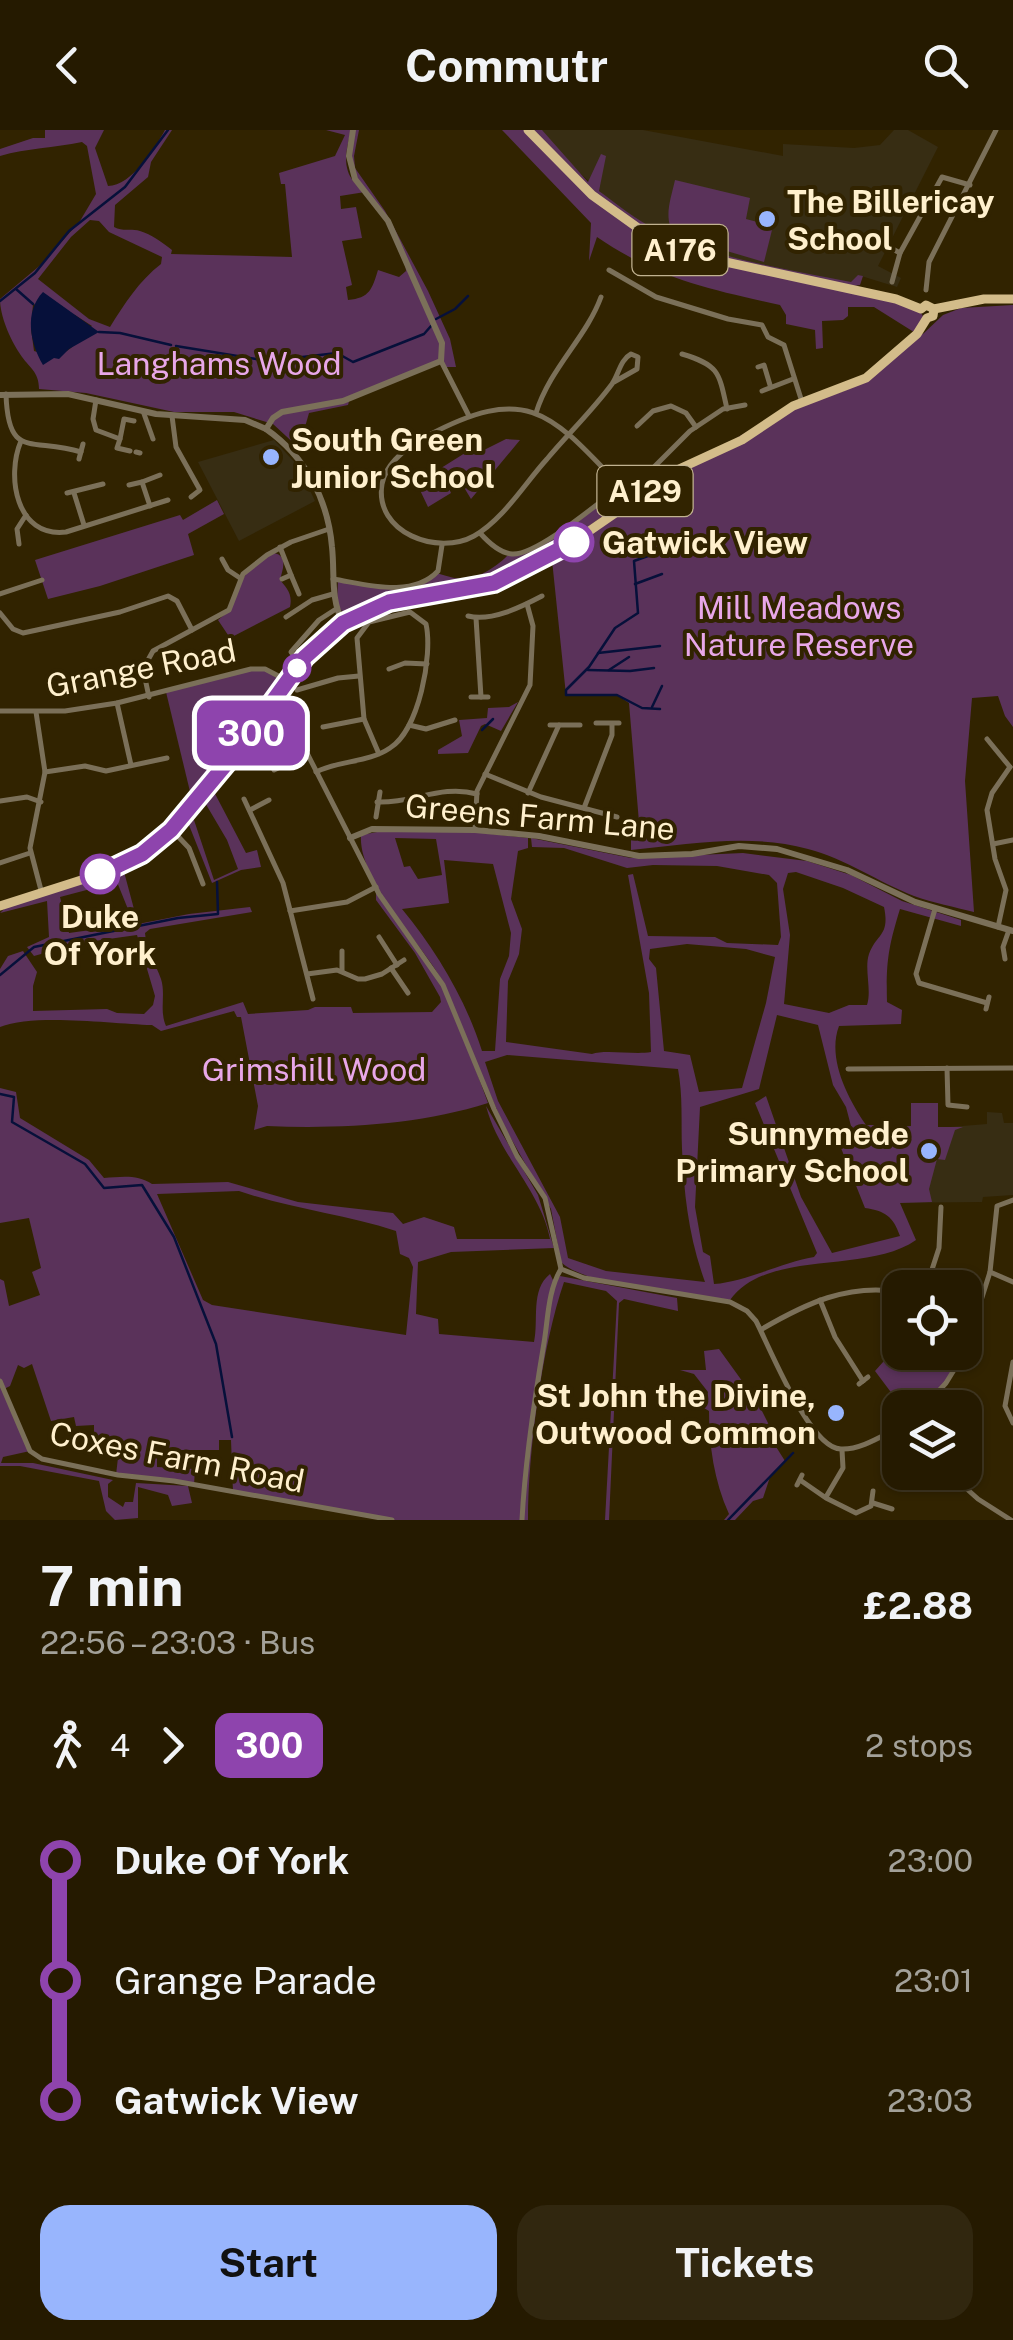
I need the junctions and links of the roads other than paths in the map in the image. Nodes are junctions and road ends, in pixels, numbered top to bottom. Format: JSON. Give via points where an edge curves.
{"nodes":[{"id":1,"x":353,"y":130,"type":"edge"},
{"id":2,"x":528,"y":130,"type":"edge"},
{"id":3,"x":996,"y":130,"type":"edge"},
{"id":4,"x":970,"y":185,"type":"junction"},
{"id":5,"x":912,"y":204,"type":"dead end"},
{"id":6,"x":922,"y":209,"type":"junction"},
{"id":7,"x":889,"y":247,"type":"dead end"},
{"id":8,"x":900,"y":252,"type":"junction"},
{"id":9,"x":609,"y":270,"type":"dead end"},
{"id":10,"x":892,"y":282,"type":"dead end"},
{"id":11,"x":926,"y":290,"type":"dead end"},
{"id":12,"x":601,"y":297,"type":"dead end"},
{"id":13,"x":1013,"y":299,"type":"edge"},
{"id":14,"x":924,"y":314,"type":"junction"},
{"id":15,"x":698,"y":349,"type":"dead end"},
{"id":16,"x":682,"y":354,"type":"dead end"},
{"id":17,"x":695,"y":358,"type":"junction"},
{"id":18,"x":441,"y":361,"type":"junction"},
{"id":19,"x":758,"y":367,"type":"dead end"},
{"id":20,"x":793,"y":379,"type":"junction"},
{"id":21,"x":614,"y":382,"type":"junction"},
{"id":22,"x":770,"y":386,"type":"junction"},
{"id":23,"x":762,"y":392,"type":"dead end"},
{"id":24,"x":3,"y":394,"type":"edge"},
{"id":25,"x":96,"y":400,"type":"junction"},
{"id":26,"x":802,"y":402,"type":"junction"},
{"id":27,"x":745,"y":405,"type":"dead end"},
{"id":28,"x":728,"y":408,"type":"junction"},
{"id":29,"x":143,"y":411,"type":"junction"},
{"id":30,"x":536,"y":412,"type":"junction"},
{"id":31,"x":637,"y":414,"type":"dead end"},
{"id":32,"x":172,"y":416,"type":"junction"},
{"id":33,"x":469,"y":416,"type":"junction"},
{"id":34,"x":643,"y":420,"type":"junction"},
{"id":35,"x":134,"y":421,"type":"dead end"},
{"id":36,"x":636,"y":426,"type":"dead end"},
{"id":37,"x":696,"y":427,"type":"junction"},
{"id":38,"x":266,"y":430,"type":"junction"},
{"id":39,"x":569,"y":434,"type":"junction"},
{"id":40,"x":120,"y":439,"type":"junction"},
{"id":41,"x":154,"y":439,"type":"dead end"},
{"id":42,"x":21,"y":441,"type":"junction"},
{"id":43,"x":136,"y":452,"type":"dead end"},
{"id":44,"x":78,"y":460,"type":"dead end"},
{"id":45,"x":160,"y":475,"type":"dead end"},
{"id":46,"x":142,"y":482,"type":"junction"},
{"id":47,"x":644,"y":483,"type":"junction"},
{"id":48,"x":103,"y":484,"type":"dead end"},
{"id":49,"x":129,"y":485,"type":"dead end"},
{"id":50,"x":620,"y":486,"type":"junction"},
{"id":51,"x":191,"y":497,"type":"dead end"},
{"id":52,"x":168,"y":500,"type":"dead end"},
{"id":53,"x":601,"y":502,"type":"junction"},
{"id":54,"x":150,"y":506,"type":"junction"},
{"id":55,"x":26,"y":516,"type":"junction"},
{"id":56,"x":611,"y":517,"type":"junction"},
{"id":57,"x":84,"y":525,"type":"junction"},
{"id":58,"x":330,"y":529,"type":"junction"},
{"id":59,"x":480,"y":533,"type":"junction"},
{"id":60,"x":19,"y":544,"type":"dead end"},
{"id":61,"x":442,"y":544,"type":"junction"},
{"id":62,"x":280,"y":547,"type":"junction"},
{"id":63,"x":222,"y":559,"type":"dead end"},
{"id":64,"x":291,"y":575,"type":"junction"},
{"id":65,"x":240,"y":578,"type":"junction"},
{"id":66,"x":282,"y":579,"type":"dead end"},
{"id":67,"x":333,"y":579,"type":"junction"},
{"id":68,"x":42,"y":580,"type":"dead end"},
{"id":69,"x":0,"y":594,"type":"edge"},
{"id":70,"x":299,"y":594,"type":"dead end"},
{"id":71,"x":333,"y":594,"type":"junction"},
{"id":72,"x":542,"y":596,"type":"dead end"},
{"id":73,"x":526,"y":604,"type":"junction"},
{"id":74,"x":336,"y":608,"type":"junction"},
{"id":75,"x":0,"y":613,"type":"edge"},
{"id":76,"x":468,"y":616,"type":"dead end"},
{"id":77,"x":286,"y":617,"type":"dead end"},
{"id":78,"x":476,"y":618,"type":"junction"},
{"id":79,"x":343,"y":623,"type":"junction"},
{"id":80,"x":192,"y":630,"type":"junction"},
{"id":81,"x":301,"y":663,"type":"junction"},
{"id":82,"x":427,"y":664,"type":"junction"},
{"id":83,"x":389,"y":670,"type":"dead end"},
{"id":84,"x":359,"y":676,"type":"junction"},
{"id":85,"x":304,"y":678,"type":"dead end"},
{"id":86,"x":288,"y":681,"type":"junction"},
{"id":87,"x":306,"y":687,"type":"junction"},
{"id":88,"x":298,"y":690,"type":"dead end"},
{"id":89,"x":148,"y":697,"type":"junction"},
{"id":90,"x":471,"y":697,"type":"dead end"},
{"id":91,"x":274,"y":700,"type":"junction"},
{"id":92,"x":117,"y":703,"type":"junction"},
{"id":93,"x":0,"y":711,"type":"edge"},
{"id":94,"x":36,"y":712,"type":"junction"},
{"id":95,"x":364,"y":719,"type":"junction"},
{"id":96,"x":455,"y":720,"type":"dead end"},
{"id":97,"x":409,"y":724,"type":"junction"},
{"id":98,"x":596,"y":724,"type":"dead end"},
{"id":99,"x":550,"y":725,"type":"dead end"},
{"id":100,"x":559,"y":725,"type":"junction"},
{"id":101,"x":580,"y":725,"type":"dead end"},
{"id":102,"x":323,"y":727,"type":"dead end"},
{"id":103,"x":987,"y":739,"type":"dead end"},
{"id":104,"x":307,"y":754,"type":"junction"},
{"id":105,"x":379,"y":754,"type":"junction"},
{"id":106,"x":168,"y":758,"type":"dead end"},
{"id":107,"x":157,"y":761,"type":"junction"},
{"id":108,"x":132,"y":765,"type":"junction"},
{"id":109,"x":1012,"y":768,"type":"edge"},
{"id":110,"x":158,"y":770,"type":"dead end"},
{"id":111,"x":274,"y":770,"type":"dead end"},
{"id":112,"x":45,"y":772,"type":"junction"},
{"id":113,"x":316,"y":772,"type":"junction"},
{"id":114,"x":486,"y":774,"type":"junction"},
{"id":115,"x":380,"y":792,"type":"dead end"},
{"id":116,"x":528,"y":792,"type":"junction"},
{"id":117,"x":477,"y":794,"type":"junction"},
{"id":118,"x":244,"y":799,"type":"dead end"},
{"id":119,"x":269,"y":800,"type":"dead end"},
{"id":120,"x":0,"y":801,"type":"edge"},
{"id":121,"x":41,"y":802,"type":"junction"},
{"id":122,"x":377,"y":802,"type":"junction"},
{"id":123,"x":584,"y":808,"type":"junction"},
{"id":124,"x":250,"y":810,"type":"junction"},
{"id":125,"x":376,"y":816,"type":"dead end"},
{"id":126,"x":617,"y":817,"type":"dead end"},
{"id":127,"x":171,"y":830,"type":"junction"},
{"id":128,"x":475,"y":830,"type":"junction"},
{"id":129,"x":350,"y":838,"type":"junction"},
{"id":130,"x":1013,"y":840,"type":"edge"},
{"id":131,"x":993,"y":844,"type":"junction"},
{"id":132,"x":30,"y":853,"type":"junction"},
{"id":133,"x":0,"y":863,"type":"edge"},
{"id":134,"x":203,"y":884,"type":"dead end"},
{"id":135,"x":376,"y":887,"type":"junction"},
{"id":136,"x":1009,"y":890,"type":"edge"},
{"id":137,"x":42,"y":894,"type":"junction"},
{"id":138,"x":0,"y":906,"type":"edge"},
{"id":139,"x":935,"y":908,"type":"junction"},
{"id":140,"x":290,"y":911,"type":"junction"},
{"id":141,"x":998,"y":927,"type":"junction"},
{"id":142,"x":1011,"y":930,"type":"edge"},
{"id":143,"x":378,"y":937,"type":"dead end"},
{"id":144,"x":342,"y":951,"type":"dead end"},
{"id":145,"x":1005,"y":959,"type":"dead end"},
{"id":146,"x":404,"y":960,"type":"dead end"},
{"id":147,"x":394,"y":966,"type":"junction"},
{"id":148,"x":342,"y":972,"type":"junction"},
{"id":149,"x":307,"y":974,"type":"junction"},
{"id":150,"x":408,"y":993,"type":"dead end"},
{"id":151,"x":310,"y":995,"type":"dead end"},
{"id":152,"x":988,"y":1003,"type":"dead end"},
{"id":153,"x":947,"y":1068,"type":"junction"},
{"id":154,"x":1013,"y":1068,"type":"edge"},
{"id":155,"x":848,"y":1069,"type":"dead end"},
{"id":156,"x":968,"y":1106,"type":"dead end"},
{"id":157,"x":1013,"y":1200,"type":"edge"},
{"id":158,"x":942,"y":1206,"type":"dead end"},
{"id":159,"x":562,"y":1269,"type":"junction"},
{"id":160,"x":932,"y":1270,"type":"edge"},
{"id":161,"x":990,"y":1272,"type":"junction"},
{"id":162,"x":1013,"y":1282,"type":"edge"},
{"id":163,"x":882,"y":1292,"type":"edge"},
{"id":164,"x":820,"y":1300,"type":"junction"},
{"id":165,"x":982,"y":1300,"type":"edge"},
{"id":166,"x":760,"y":1330,"type":"junction"},
{"id":167,"x":1013,"y":1362,"type":"edge"},
{"id":168,"x":0,"y":1381,"type":"edge"},
{"id":169,"x":863,"y":1381,"type":"dead end"},
{"id":170,"x":1013,"y":1423,"type":"edge"},
{"id":171,"x":882,"y":1436,"type":"edge"},
{"id":172,"x":842,"y":1450,"type":"junction"},
{"id":173,"x":800,"y":1480,"type":"dead end"},
{"id":174,"x":968,"y":1490,"type":"edge"},
{"id":175,"x":874,"y":1491,"type":"dead end"},
{"id":176,"x":826,"y":1498,"type":"junction"},
{"id":177,"x":872,"y":1503,"type":"junction"},
{"id":178,"x":892,"y":1509,"type":"dead end"},
{"id":179,"x":392,"y":1520,"type":"edge"},
{"id":180,"x":522,"y":1520,"type":"edge"},
{"id":181,"x":1011,"y":1520,"type":"edge"}],
"edges":[{"from":1,"to":18,"type":"street","via":[[354,180],[388,221],[442,344]]},
{"from":2,"to":14,"type":"main road","number":"A176","via":[[592,195],[652,238],[703,257],[896,299]]},
{"from":3,"to":4,"type":"street"},
{"from":4,"to":6,"type":"street","via":[[942,177]]},
{"from":4,"to":11,"type":"street","via":[[926,270]]},
{"from":5,"to":6,"type":"street"},
{"from":6,"to":8,"type":"street"},
{"from":7,"to":8,"type":"street"},
{"from":8,"to":10,"type":"street"},
{"from":9,"to":20,"type":"street","via":[[656,297],[762,325],[784,345]]},
{"from":12,"to":30,"type":"street"},
{"from":13,"to":14,"type":"main road","via":[[928,305]]},
{"from":14,"to":26,"type":"main road","number":"A129","via":[[916,334],[866,378]]},
{"from":15,"to":17,"type":"street"},
{"from":16,"to":17,"type":"street"},
{"from":17,"to":28,"type":"street","via":[[718,372]]},
{"from":18,"to":33,"type":"street"},
{"from":18,"to":38,"type":"street","via":[[344,400],[277,414]]},
{"from":19,"to":22,"type":"street","via":[[764,365]]},
{"from":20,"to":22,"type":"street"},
{"from":20,"to":26,"type":"street"},
{"from":21,"to":21,"type":"street","via":[[638,369],[638,356],[624,358]]},
{"from":21,"to":39,"type":"street"},
{"from":22,"to":23,"type":"street"},
{"from":24,"to":25,"type":"street"},
{"from":24,"to":42,"type":"street","via":[[8,425]]},
{"from":25,"to":29,"type":"street"},
{"from":25,"to":40,"type":"street","via":[[96,430]]},
{"from":26,"to":47,"type":"main road","number":"A129","via":[[742,440]]},
{"from":27,"to":28,"type":"street"},
{"from":28,"to":37,"type":"street"},
{"from":29,"to":32,"type":"street"},
{"from":29,"to":41,"type":"street"},
{"from":30,"to":33,"type":"street","via":[[498,408]]},
{"from":30,"to":39,"type":"street"},
{"from":31,"to":34,"type":"street"},
{"from":32,"to":38,"type":"street","via":[[245,420]]},
{"from":32,"to":51,"type":"street","via":[[176,447],[200,490]]},
{"from":33,"to":61,"type":"street","via":[[413,445],[382,484],[396,524],[418,540]]},
{"from":34,"to":36,"type":"street"},
{"from":34,"to":37,"type":"street","via":[[671,406]]},
{"from":35,"to":40,"type":"street","via":[[124,419]]},
{"from":37,"to":47,"type":"street"},
{"from":38,"to":58,"type":"street","via":[[306,470]]},
{"from":39,"to":50,"type":"street"},
{"from":39,"to":59,"type":"street"},
{"from":40,"to":43,"type":"street","via":[[118,448]]},
{"from":42,"to":44,"type":"street","via":[[82,448]]},
{"from":42,"to":55,"type":"street","via":[[14,482]]},
{"from":45,"to":46,"type":"street"},
{"from":46,"to":49,"type":"street"},
{"from":46,"to":54,"type":"street"},
{"from":47,"to":50,"type":"street"},
{"from":47,"to":56,"type":"main road","number":"A129"},
{"from":48,"to":57,"type":"street","via":[[70,493]]},
{"from":50,"to":53,"type":"street"},
{"from":52,"to":54,"type":"street"},
{"from":53,"to":56,"type":"street"},
{"from":53,"to":59,"type":"street","via":[[520,554],[502,552]]},
{"from":54,"to":57,"type":"street"},
{"from":55,"to":57,"type":"street","via":[[50,532]]},
{"from":55,"to":60,"type":"street"},
{"from":56,"to":79,"type":"main road","number":"A129","via":[[515,575],[389,602]]},
{"from":58,"to":62,"type":"street"},
{"from":58,"to":67,"type":"street"},
{"from":59,"to":61,"type":"street"},
{"from":61,"to":67,"type":"street","via":[[438,570],[426,582],[371,588]]},
{"from":62,"to":64,"type":"street"},
{"from":62,"to":65,"type":"street"},
{"from":63,"to":65,"type":"street"},
{"from":64,"to":66,"type":"street"},
{"from":64,"to":70,"type":"street"},
{"from":65,"to":80,"type":"street","via":[[229,610]]},
{"from":67,"to":71,"type":"street"},
{"from":68,"to":69,"type":"street"},
{"from":71,"to":74,"type":"street"},
{"from":71,"to":77,"type":"street"},
{"from":72,"to":73,"type":"street"},
{"from":73,"to":78,"type":"street"},
{"from":73,"to":114,"type":"street","via":[[533,626],[530,686]]},
{"from":74,"to":79,"type":"street"},
{"from":74,"to":81,"type":"street","via":[[292,652]]},
{"from":75,"to":80,"type":"street","via":[[24,632],[168,596],[178,601]]},
{"from":76,"to":78,"type":"street"},
{"from":78,"to":90,"type":"street","via":[[484,697]]},
{"from":79,"to":81,"type":"main road","number":"A129"},
{"from":80,"to":89,"type":"street","via":[[148,656]]},
{"from":81,"to":86,"type":"main road","number":"A129"},
{"from":82,"to":83,"type":"street","via":[[405,662]]},
{"from":82,"to":84,"type":"street","via":[[426,624],[404,612],[362,627],[356,638]]},
{"from":82,"to":97,"type":"street"},
{"from":84,"to":87,"type":"street"},
{"from":84,"to":95,"type":"street"},
{"from":85,"to":87,"type":"street"},
{"from":86,"to":89,"type":"street","name":"Grange Road","via":[[251,669]]},
{"from":86,"to":91,"type":"main road","number":"A129"},
{"from":87,"to":88,"type":"street"},
{"from":89,"to":92,"type":"street","name":"Grange Road"},
{"from":91,"to":104,"type":"street"},
{"from":91,"to":127,"type":"main road","number":"A129"},
{"from":92,"to":94,"type":"street","name":"Grange Road"},
{"from":92,"to":108,"type":"street"},
{"from":93,"to":94,"type":"street","name":"Grange Road"},
{"from":94,"to":112,"type":"street"},
{"from":95,"to":102,"type":"street"},
{"from":95,"to":105,"type":"street"},
{"from":96,"to":97,"type":"street","via":[[426,729]]},
{"from":97,"to":105,"type":"street"},
{"from":98,"to":123,"type":"street","via":[[615,723]]},
{"from":99,"to":100,"type":"street"},
{"from":100,"to":101,"type":"street"},
{"from":100,"to":116,"type":"street"},
{"from":103,"to":109,"type":"street"},
{"from":104,"to":111,"type":"street"},
{"from":104,"to":113,"type":"street"},
{"from":105,"to":113,"type":"street"},
{"from":106,"to":107,"type":"street"},
{"from":107,"to":108,"type":"street"},
{"from":107,"to":110,"type":"street"},
{"from":108,"to":112,"type":"street"},
{"from":109,"to":131,"type":"street","via":[[988,801]]},
{"from":112,"to":121,"type":"street"},
{"from":113,"to":129,"type":"street"},
{"from":114,"to":116,"type":"street"},
{"from":114,"to":117,"type":"street"},
{"from":115,"to":122,"type":"street"},
{"from":116,"to":123,"type":"street"},
{"from":117,"to":122,"type":"street","via":[[452,790]]},
{"from":117,"to":128,"type":"street"},
{"from":118,"to":124,"type":"street"},
{"from":119,"to":124,"type":"street"},
{"from":120,"to":121,"type":"street"},
{"from":121,"to":132,"type":"street"},
{"from":122,"to":125,"type":"street"},
{"from":123,"to":126,"type":"street"},
{"from":124,"to":140,"type":"street","via":[[280,872]]},
{"from":127,"to":134,"type":"street","via":[[186,842]]},
{"from":127,"to":137,"type":"main road","number":"A129","via":[[132,860]]},
{"from":128,"to":129,"type":"street","name":"Greens Farm Lane","via":[[380,829]]},
{"from":128,"to":139,"type":"street","name":"Greens Farm Lane","via":[[639,856],[777,849],[830,863]]},
{"from":129,"to":135,"type":"street"},
{"from":130,"to":131,"type":"street"},
{"from":131,"to":136,"type":"street"},
{"from":132,"to":133,"type":"street"},
{"from":132,"to":137,"type":"street"},
{"from":135,"to":140,"type":"street","via":[[347,902]]},
{"from":135,"to":159,"type":"street","via":[[443,985],[494,1108],[545,1198]]},
{"from":136,"to":141,"type":"street"},
{"from":137,"to":138,"type":"main road","number":"A129"},
{"from":139,"to":141,"type":"street","name":"Greens Farm Lane"},
{"from":139,"to":152,"type":"street","via":[[919,983]]},
{"from":140,"to":149,"type":"street"},
{"from":141,"to":142,"type":"street","name":"Greens Farm Lane"},
{"from":142,"to":145,"type":"street"},
{"from":143,"to":147,"type":"street"},
{"from":144,"to":148,"type":"street"},
{"from":146,"to":147,"type":"street"},
{"from":147,"to":148,"type":"street","via":[[358,980]]},
{"from":147,"to":150,"type":"street"},
{"from":148,"to":149,"type":"street"},
{"from":149,"to":151,"type":"street"},
{"from":153,"to":154,"type":"street"},
{"from":153,"to":155,"type":"street"},
{"from":153,"to":156,"type":"street","via":[[948,1105]]},
{"from":157,"to":161,"type":"street","via":[[996,1206]]},
{"from":158,"to":160,"type":"street"},
{"from":159,"to":166,"type":"street","via":[[730,1302],[747,1311]]},
{"from":159,"to":180,"type":"street","via":[[536,1392]]},
{"from":161,"to":162,"type":"street"},
{"from":161,"to":165,"type":"street"},
{"from":163,"to":164,"type":"street"},
{"from":164,"to":166,"type":"street"},
{"from":164,"to":169,"type":"street"},
{"from":166,"to":172,"type":"street","via":[[816,1432]]},
{"from":167,"to":170,"type":"street","via":[[1005,1406]]},
{"from":168,"to":179,"type":"street","name":"Coxes Farm Road","via":[[30,1451],[42,1459]]},
{"from":171,"to":172,"type":"street"},
{"from":172,"to":176,"type":"street","via":[[843,1468]]},
{"from":173,"to":176,"type":"street"},
{"from":174,"to":181,"type":"street"},
{"from":175,"to":177,"type":"street"},
{"from":176,"to":177,"type":"street","via":[[856,1513]]},
{"from":177,"to":178,"type":"street"}]}
